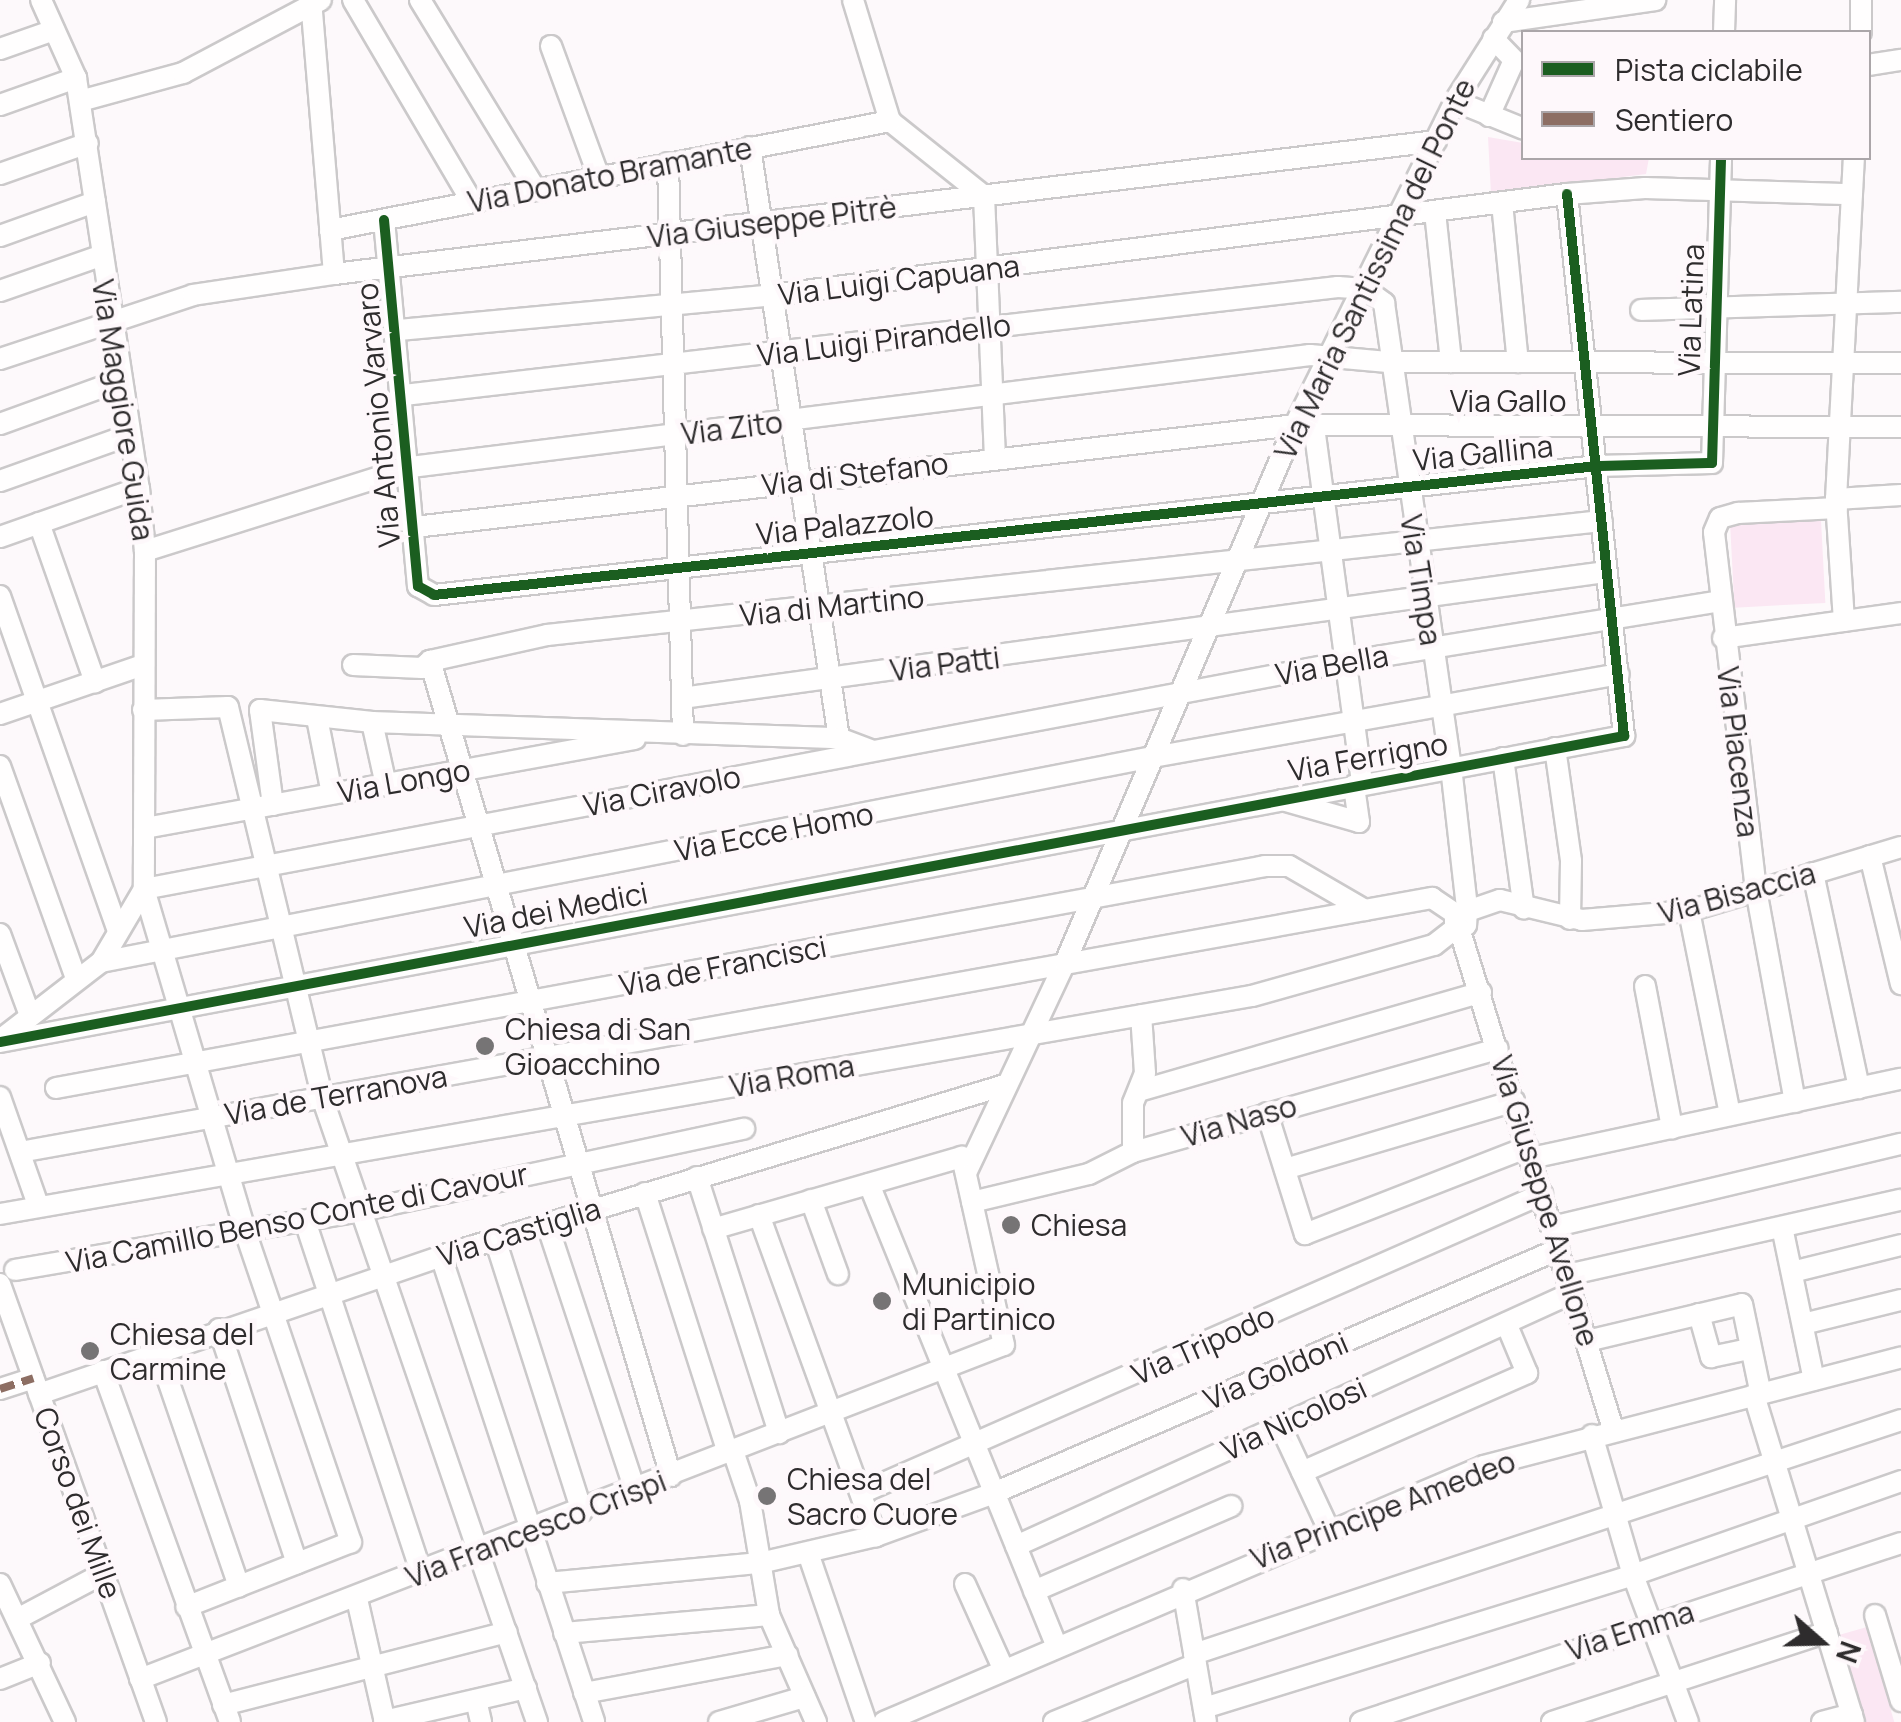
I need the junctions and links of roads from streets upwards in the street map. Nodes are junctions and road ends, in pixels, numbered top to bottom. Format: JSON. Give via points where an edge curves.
{"nodes":[{"id":1,"x":41,"y":0,"type":"edge"},
{"id":2,"x":353,"y":0,"type":"edge"},
{"id":3,"x":420,"y":0,"type":"edge"},
{"id":4,"x":854,"y":0,"type":"edge"},
{"id":5,"x":1519,"y":0,"type":"edge"},
{"id":6,"x":1655,"y":0,"type":"edge"},
{"id":7,"x":1725,"y":0,"type":"edge"},
{"id":8,"x":1860,"y":0,"type":"edge"},
{"id":9,"x":314,"y":2,"type":"edge"},
{"id":10,"x":54,"y":30,"type":"junction"},
{"id":11,"x":1498,"y":30,"type":"junction"},
{"id":12,"x":1724,"y":30,"type":"edge"},
{"id":13,"x":1861,"y":30,"type":"edge"},
{"id":14,"x":552,"y":46,"type":"dead end"},
{"id":15,"x":0,"y":49,"type":"edge"},
{"id":16,"x":1901,"y":60,"type":"edge"},
{"id":17,"x":1871,"y":65,"type":"edge"},
{"id":18,"x":76,"y":78,"type":"junction"},
{"id":19,"x":80,"y":101,"type":"junction"},
{"id":20,"x":1456,"y":101,"type":"junction"},
{"id":21,"x":0,"y":105,"type":"edge"},
{"id":22,"x":1489,"y":116,"type":"junction"},
{"id":23,"x":890,"y":121,"type":"junction"},
{"id":24,"x":1521,"y":128,"type":"edge"},
{"id":25,"x":1436,"y":141,"type":"junction"},
{"id":26,"x":88,"y":143,"type":"junction"},
{"id":27,"x":750,"y":147,"type":"junction"},
{"id":28,"x":1721,"y":160,"type":"edge"},
{"id":29,"x":1854,"y":160,"type":"edge"},
{"id":30,"x":668,"y":163,"type":"junction"},
{"id":31,"x":0,"y":174,"type":"edge"},
{"id":32,"x":599,"y":177,"type":"junction"},
{"id":33,"x":1720,"y":189,"type":"junction"},
{"id":34,"x":536,"y":190,"type":"junction"},
{"id":35,"x":1567,"y":194,"type":"junction"},
{"id":36,"x":1852,"y":194,"type":"junction"},
{"id":37,"x":984,"y":196,"type":"junction"},
{"id":38,"x":96,"y":202,"type":"junction"},
{"id":39,"x":472,"y":202,"type":"junction"},
{"id":40,"x":1502,"y":203,"type":"junction"},
{"id":41,"x":1435,"y":212,"type":"junction"},
{"id":42,"x":1399,"y":217,"type":"junction"},
{"id":43,"x":384,"y":220,"type":"junction"},
{"id":44,"x":762,"y":224,"type":"junction"},
{"id":45,"x":330,"y":230,"type":"junction"},
{"id":46,"x":670,"y":234,"type":"junction"},
{"id":47,"x":0,"y":236,"type":"edge"},
{"id":48,"x":100,"y":256,"type":"junction"},
{"id":49,"x":390,"y":266,"type":"junction"},
{"id":50,"x":987,"y":269,"type":"junction"},
{"id":51,"x":334,"y":274,"type":"junction"},
{"id":52,"x":1365,"y":290,"type":"junction"},
{"id":53,"x":0,"y":291,"type":"edge"},
{"id":54,"x":773,"y":296,"type":"junction"},
{"id":55,"x":1901,"y":302,"type":"edge"},
{"id":56,"x":672,"y":304,"type":"junction"},
{"id":57,"x":1844,"y":304,"type":"junction"},
{"id":58,"x":1716,"y":308,"type":"junction"},
{"id":59,"x":1641,"y":310,"type":"dead end"},
{"id":60,"x":111,"y":319,"type":"junction"},
{"id":61,"x":990,"y":328,"type":"junction"},
{"id":62,"x":398,"y":330,"type":"junction"},
{"id":63,"x":782,"y":352,"type":"junction"},
{"id":64,"x":1714,"y":358,"type":"junction"},
{"id":65,"x":0,"y":359,"type":"edge"},
{"id":66,"x":1841,"y":360,"type":"junction"},
{"id":67,"x":1329,"y":361,"type":"junction"},
{"id":68,"x":1388,"y":362,"type":"junction"},
{"id":69,"x":1451,"y":362,"type":"junction"},
{"id":70,"x":1518,"y":362,"type":"junction"},
{"id":71,"x":1585,"y":362,"type":"junction"},
{"id":72,"x":1901,"y":363,"type":"edge"},
{"id":73,"x":673,"y":364,"type":"junction"},
{"id":74,"x":119,"y":382,"type":"junction"},
{"id":75,"x":404,"y":394,"type":"junction"},
{"id":76,"x":993,"y":397,"type":"junction"},
{"id":77,"x":792,"y":421,"type":"junction"},
{"id":78,"x":0,"y":424,"type":"edge"},
{"id":79,"x":1305,"y":426,"type":"junction"},
{"id":80,"x":1398,"y":426,"type":"junction"},
{"id":81,"x":1591,"y":426,"type":"junction"},
{"id":82,"x":1713,"y":426,"type":"junction"},
{"id":83,"x":1839,"y":426,"type":"junction"},
{"id":84,"x":1901,"y":427,"type":"edge"},
{"id":85,"x":675,"y":434,"type":"junction"},
{"id":86,"x":129,"y":435,"type":"junction"},
{"id":87,"x":995,"y":457,"type":"junction"},
{"id":88,"x":1712,"y":463,"type":"joint"},
{"id":89,"x":1596,"y":466,"type":"junction"},
{"id":90,"x":411,"y":467,"type":"junction"},
{"id":91,"x":801,"y":480,"type":"junction"},
{"id":92,"x":0,"y":481,"type":"edge"},
{"id":93,"x":1407,"y":486,"type":"junction"},
{"id":94,"x":139,"y":488,"type":"junction"},
{"id":95,"x":1901,"y":495,"type":"edge"},
{"id":96,"x":1323,"y":496,"type":"junction"},
{"id":97,"x":676,"y":497,"type":"junction"},
{"id":98,"x":1836,"y":503,"type":"junction"},
{"id":99,"x":1261,"y":504,"type":"junction"},
{"id":100,"x":1602,"y":521,"type":"junction"},
{"id":101,"x":40,"y":523,"type":"junction"},
{"id":102,"x":415,"y":527,"type":"junction"},
{"id":103,"x":0,"y":537,"type":"edge"},
{"id":104,"x":1416,"y":542,"type":"junction"},
{"id":105,"x":146,"y":551,"type":"junction"},
{"id":106,"x":1330,"y":552,"type":"junction"},
{"id":107,"x":811,"y":554,"type":"junction"},
{"id":108,"x":1236,"y":564,"type":"junction"},
{"id":109,"x":678,"y":568,"type":"junction"},
{"id":110,"x":1606,"y":572,"type":"junction"},
{"id":111,"x":434,"y":595,"type":"joint"},
{"id":112,"x":0,"y":596,"type":"edge"},
{"id":113,"x":1424,"y":598,"type":"junction"},
{"id":114,"x":1720,"y":601,"type":"junction"},
{"id":115,"x":820,"y":608,"type":"junction"},
{"id":116,"x":1338,"y":610,"type":"junction"},
{"id":117,"x":1901,"y":613,"type":"edge"},
{"id":118,"x":1613,"y":620,"type":"junction"},
{"id":119,"x":1844,"y":620,"type":"junction"},
{"id":120,"x":680,"y":621,"type":"junction"},
{"id":121,"x":1207,"y":630,"type":"junction"},
{"id":122,"x":1724,"y":638,"type":"junction"},
{"id":123,"x":1431,"y":647,"type":"junction"},
{"id":124,"x":430,"y":661,"type":"junction"},
{"id":125,"x":1345,"y":662,"type":"junction"},
{"id":126,"x":353,"y":665,"type":"dead end"},
{"id":127,"x":140,"y":666,"type":"junction"},
{"id":128,"x":1619,"y":674,"type":"junction"},
{"id":129,"x":831,"y":678,"type":"junction"},
{"id":130,"x":96,"y":682,"type":"junction"},
{"id":131,"x":1180,"y":693,"type":"junction"},
{"id":132,"x":682,"y":698,"type":"junction"},
{"id":133,"x":38,"y":703,"type":"junction"},
{"id":134,"x":1440,"y":705,"type":"junction"},
{"id":135,"x":142,"y":710,"type":"junction"},
{"id":136,"x":0,"y":714,"type":"edge"},
{"id":137,"x":317,"y":718,"type":"junction"},
{"id":138,"x":372,"y":722,"type":"junction"},
{"id":139,"x":1353,"y":723,"type":"junction"},
{"id":140,"x":447,"y":724,"type":"junction"},
{"id":141,"x":673,"y":734,"type":"junction"},
{"id":142,"x":839,"y":738,"type":"junction"},
{"id":143,"x":1554,"y":748,"type":"junction"},
{"id":144,"x":871,"y":750,"type":"junction"},
{"id":145,"x":1153,"y":758,"type":"junction"},
{"id":146,"x":1503,"y":758,"type":"junction"},
{"id":147,"x":0,"y":766,"type":"edge"},
{"id":148,"x":1451,"y":767,"type":"junction"},
{"id":149,"x":463,"y":770,"type":"junction"},
{"id":150,"x":386,"y":784,"type":"junction"},
{"id":151,"x":1358,"y":784,"type":"junction"},
{"id":152,"x":332,"y":794,"type":"junction"},
{"id":153,"x":1278,"y":799,"type":"junction"},
{"id":154,"x":264,"y":807,"type":"junction"},
{"id":155,"x":480,"y":826,"type":"junction"},
{"id":156,"x":145,"y":828,"type":"junction"},
{"id":157,"x":1122,"y":828,"type":"junction"},
{"id":158,"x":1901,"y":848,"type":"edge"},
{"id":159,"x":1870,"y":856,"type":"junction"},
{"id":160,"x":269,"y":866,"type":"junction"},
{"id":161,"x":1813,"y":873,"type":"junction"},
{"id":162,"x":497,"y":887,"type":"junction"},
{"id":163,"x":144,"y":889,"type":"junction"},
{"id":164,"x":1756,"y":890,"type":"junction"},
{"id":165,"x":1094,"y":896,"type":"junction"},
{"id":166,"x":1521,"y":909,"type":"junction"},
{"id":167,"x":1364,"y":910,"type":"junction"},
{"id":168,"x":1688,"y":911,"type":"junction"},
{"id":169,"x":1462,"y":919,"type":"junction"},
{"id":170,"x":1570,"y":919,"type":"junction"},
{"id":171,"x":283,"y":926,"type":"junction"},
{"id":172,"x":117,"y":928,"type":"junction"},
{"id":173,"x":0,"y":934,"type":"edge"},
{"id":174,"x":514,"y":944,"type":"junction"},
{"id":175,"x":162,"y":952,"type":"junction"},
{"id":176,"x":101,"y":962,"type":"junction"},
{"id":177,"x":1065,"y":962,"type":"junction"},
{"id":178,"x":76,"y":978,"type":"junction"},
{"id":179,"x":1478,"y":983,"type":"junction"},
{"id":180,"x":296,"y":984,"type":"junction"},
{"id":181,"x":1901,"y":984,"type":"edge"},
{"id":182,"x":1644,"y":986,"type":"dead end"},
{"id":183,"x":532,"y":1002,"type":"junction"},
{"id":184,"x":179,"y":1007,"type":"junction"},
{"id":185,"x":28,"y":1013,"type":"junction"},
{"id":186,"x":1140,"y":1016,"type":"junction"},
{"id":187,"x":1032,"y":1033,"type":"junction"},
{"id":188,"x":0,"y":1041,"type":"edge"},
{"id":189,"x":310,"y":1041,"type":"junction"},
{"id":190,"x":1498,"y":1048,"type":"junction"},
{"id":191,"x":548,"y":1059,"type":"junction"},
{"id":192,"x":195,"y":1062,"type":"junction"},
{"id":193,"x":1901,"y":1079,"type":"edge"},
{"id":194,"x":1005,"y":1085,"type":"junction"},
{"id":195,"x":56,"y":1088,"type":"dead end"},
{"id":196,"x":1859,"y":1088,"type":"junction"},
{"id":197,"x":1139,"y":1092,"type":"junction"},
{"id":198,"x":0,"y":1097,"type":"edge"},
{"id":199,"x":322,"y":1097,"type":"junction"},
{"id":200,"x":1514,"y":1101,"type":"junction"},
{"id":201,"x":1795,"y":1102,"type":"junction"},
{"id":202,"x":1267,"y":1112,"type":"junction"},
{"id":203,"x":211,"y":1116,"type":"junction"},
{"id":204,"x":566,"y":1116,"type":"junction"},
{"id":205,"x":1730,"y":1116,"type":"junction"},
{"id":206,"x":1672,"y":1128,"type":"junction"},
{"id":207,"x":744,"y":1130,"type":"dead end"},
{"id":208,"x":1901,"y":1144,"type":"edge"},
{"id":209,"x":20,"y":1152,"type":"junction"},
{"id":210,"x":1133,"y":1152,"type":"junction"},
{"id":211,"x":1530,"y":1153,"type":"junction"},
{"id":212,"x":342,"y":1156,"type":"junction"},
{"id":213,"x":968,"y":1160,"type":"junction"},
{"id":214,"x":578,"y":1163,"type":"junction"},
{"id":215,"x":1285,"y":1169,"type":"junction"},
{"id":216,"x":228,"y":1174,"type":"junction"},
{"id":217,"x":696,"y":1177,"type":"junction"},
{"id":218,"x":865,"y":1185,"type":"junction"},
{"id":219,"x":645,"y":1193,"type":"junction"},
{"id":220,"x":1542,"y":1194,"type":"junction"},
{"id":221,"x":811,"y":1200,"type":"junction"},
{"id":222,"x":1901,"y":1200,"type":"edge"},
{"id":223,"x":977,"y":1201,"type":"junction"},
{"id":224,"x":38,"y":1206,"type":"junction"},
{"id":225,"x":591,"y":1210,"type":"junction"},
{"id":226,"x":360,"y":1211,"type":"junction"},
{"id":227,"x":0,"y":1214,"type":"edge"},
{"id":228,"x":759,"y":1216,"type":"junction"},
{"id":229,"x":305,"y":1221,"type":"junction"},
{"id":230,"x":547,"y":1224,"type":"junction"},
{"id":231,"x":1552,"y":1227,"type":"junction"},
{"id":232,"x":1782,"y":1227,"type":"junction"},
{"id":233,"x":713,"y":1229,"type":"junction"},
{"id":234,"x":245,"y":1230,"type":"junction"},
{"id":235,"x":495,"y":1239,"type":"junction"},
{"id":236,"x":1901,"y":1245,"type":"edge"},
{"id":237,"x":1559,"y":1249,"type":"junction"},
{"id":238,"x":440,"y":1256,"type":"junction"},
{"id":239,"x":1792,"y":1272,"type":"junction"},
{"id":240,"x":838,"y":1274,"type":"dead end"},
{"id":241,"x":7,"y":1277,"type":"edge"},
{"id":242,"x":382,"y":1277,"type":"junction"},
{"id":243,"x":1570,"y":1284,"type":"junction"},
{"id":244,"x":329,"y":1295,"type":"junction"},
{"id":245,"x":1901,"y":1300,"type":"edge"},
{"id":246,"x":272,"y":1311,"type":"junction"},
{"id":247,"x":1699,"y":1314,"type":"junction"},
{"id":248,"x":1506,"y":1322,"type":"junction"},
{"id":249,"x":1802,"y":1324,"type":"junction"},
{"id":250,"x":218,"y":1330,"type":"junction"},
{"id":251,"x":1587,"y":1340,"type":"junction"},
{"id":252,"x":1750,"y":1349,"type":"junction"},
{"id":253,"x":158,"y":1351,"type":"junction"},
{"id":254,"x":1901,"y":1357,"type":"edge"},
{"id":255,"x":103,"y":1370,"type":"junction"},
{"id":256,"x":941,"y":1375,"type":"junction"},
{"id":257,"x":1814,"y":1380,"type":"junction"},
{"id":258,"x":36,"y":1386,"type":"junction"},
{"id":259,"x":0,"y":1389,"type":"edge"},
{"id":260,"x":1757,"y":1393,"type":"junction"},
{"id":261,"x":834,"y":1412,"type":"junction"},
{"id":262,"x":1901,"y":1420,"type":"edge"},
{"id":263,"x":1280,"y":1425,"type":"junction"},
{"id":264,"x":1603,"y":1432,"type":"junction"},
{"id":265,"x":779,"y":1434,"type":"junction"},
{"id":266,"x":975,"y":1446,"type":"junction"},
{"id":267,"x":731,"y":1452,"type":"junction"},
{"id":268,"x":1773,"y":1458,"type":"junction"},
{"id":269,"x":1302,"y":1472,"type":"junction"},
{"id":270,"x":671,"y":1476,"type":"junction"},
{"id":271,"x":1901,"y":1481,"type":"edge"},
{"id":272,"x":635,"y":1490,"type":"junction"},
{"id":273,"x":862,"y":1493,"type":"junction"},
{"id":274,"x":994,"y":1493,"type":"junction"},
{"id":275,"x":1232,"y":1506,"type":"dead end"},
{"id":276,"x":1614,"y":1510,"type":"junction"},
{"id":277,"x":582,"y":1511,"type":"junction"},
{"id":278,"x":1794,"y":1519,"type":"junction"},
{"id":279,"x":1328,"y":1528,"type":"junction"},
{"id":280,"x":530,"y":1532,"type":"junction"},
{"id":281,"x":876,"y":1536,"type":"junction"},
{"id":282,"x":1901,"y":1544,"type":"edge"},
{"id":283,"x":1016,"y":1546,"type":"junction"},
{"id":284,"x":480,"y":1551,"type":"junction"},
{"id":285,"x":808,"y":1553,"type":"junction"},
{"id":286,"x":298,"y":1563,"type":"junction"},
{"id":287,"x":760,"y":1564,"type":"junction"},
{"id":288,"x":104,"y":1573,"type":"junction"},
{"id":289,"x":1808,"y":1573,"type":"junction"},
{"id":290,"x":422,"y":1574,"type":"junction"},
{"id":291,"x":1634,"y":1576,"type":"junction"},
{"id":292,"x":547,"y":1583,"type":"junction"},
{"id":293,"x":0,"y":1584,"type":"edge"},
{"id":294,"x":965,"y":1584,"type":"dead end"},
{"id":295,"x":239,"y":1586,"type":"junction"},
{"id":296,"x":1183,"y":1589,"type":"junction"},
{"id":297,"x":1034,"y":1591,"type":"junction"},
{"id":298,"x":357,"y":1599,"type":"junction"},
{"id":299,"x":186,"y":1607,"type":"junction"},
{"id":300,"x":770,"y":1615,"type":"junction"},
{"id":301,"x":19,"y":1618,"type":"junction"},
{"id":302,"x":1651,"y":1624,"type":"junction"},
{"id":303,"x":1886,"y":1626,"type":"edge"},
{"id":304,"x":507,"y":1632,"type":"junction"},
{"id":305,"x":1827,"y":1632,"type":"junction"},
{"id":306,"x":564,"y":1633,"type":"junction"},
{"id":307,"x":1056,"y":1644,"type":"junction"},
{"id":308,"x":787,"y":1655,"type":"junction"},
{"id":309,"x":204,"y":1656,"type":"junction"},
{"id":310,"x":1195,"y":1659,"type":"junction"},
{"id":311,"x":40,"y":1662,"type":"junction"},
{"id":312,"x":370,"y":1665,"type":"junction"},
{"id":313,"x":1003,"y":1668,"type":"junction"},
{"id":314,"x":0,"y":1678,"type":"edge"},
{"id":315,"x":140,"y":1679,"type":"junction"},
{"id":316,"x":1672,"y":1680,"type":"junction"},
{"id":317,"x":526,"y":1688,"type":"junction"},
{"id":318,"x":584,"y":1693,"type":"junction"},
{"id":319,"x":804,"y":1698,"type":"junction"},
{"id":320,"x":476,"y":1700,"type":"junction"},
{"id":321,"x":1901,"y":1700,"type":"edge"},
{"id":322,"x":226,"y":1714,"type":"edge"},
{"id":323,"x":437,"y":1716,"type":"edge"},
{"id":324,"x":1202,"y":1717,"type":"edge"},
{"id":325,"x":1853,"y":1718,"type":"edge"},
{"id":326,"x":384,"y":1721,"type":"edge"},
{"id":327,"x":64,"y":1722,"type":"edge"},
{"id":328,"x":156,"y":1722,"type":"edge"},
{"id":329,"x":481,"y":1722,"type":"edge"},
{"id":330,"x":537,"y":1722,"type":"edge"},
{"id":331,"x":594,"y":1722,"type":"edge"},
{"id":332,"x":719,"y":1722,"type":"edge"},
{"id":333,"x":816,"y":1722,"type":"edge"},
{"id":334,"x":866,"y":1722,"type":"edge"},
{"id":335,"x":884,"y":1722,"type":"edge"},
{"id":336,"x":1054,"y":1722,"type":"edge"},
{"id":337,"x":1361,"y":1722,"type":"edge"},
{"id":338,"x":1552,"y":1722,"type":"edge"},
{"id":339,"x":1688,"y":1722,"type":"edge"},
{"id":340,"x":1822,"y":1722,"type":"edge"}],
"edges":[{"from":1,"to":10,"type":"street","name":"Via Maggiore Guida"},
{"from":2,"to":39,"type":"street"},
{"from":3,"to":34,"type":"street"},
{"from":4,"to":23,"type":"street"},
{"from":5,"to":11,"type":"street","name":"Via Maria Santissima del Ponte"},
{"from":6,"to":11,"type":"street"},
{"from":7,"to":12,"type":"street"},
{"from":8,"to":13,"type":"street"},
{"from":9,"to":19,"type":"street","via":[[184,73]]},
{"from":9,"to":45,"type":"street"},
{"from":10,"to":15,"type":"street"},
{"from":10,"to":18,"type":"street","name":"Via Maggiore Guida"},
{"from":11,"to":20,"type":"street","name":"Via Maria Santissima del Ponte"},
{"from":11,"to":22,"type":"street","via":[[1514,60]]},
{"from":14,"to":32,"type":"street"},
{"from":16,"to":17,"type":"street"},
{"from":18,"to":19,"type":"street","name":"Via Maggiore Guida"},
{"from":18,"to":21,"type":"street"},
{"from":19,"to":26,"type":"street","name":"Via Maggiore Guida"},
{"from":20,"to":22,"type":"street"},
{"from":20,"to":25,"type":"street","name":"Via Maria Santissima del Ponte"},
{"from":22,"to":24,"type":"street"},
{"from":23,"to":27,"type":"street","name":"Via Donato Bramante"},
{"from":23,"to":37,"type":"street"},
{"from":25,"to":37,"type":"street","name":"Via Giuseppe Pitrè"},
{"from":25,"to":42,"type":"street","name":"Via Maria Santissima del Ponte"},
{"from":26,"to":31,"type":"street"},
{"from":26,"to":38,"type":"street","name":"Via Maggiore Guida"},
{"from":27,"to":30,"type":"street","name":"Via Donato Bramante"},
{"from":27,"to":44,"type":"street"},
{"from":28,"to":33,"type":"street","name":"Via Latina"},
{"from":29,"to":36,"type":"street"},
{"from":30,"to":32,"type":"street","name":"Via Donato Bramante"},
{"from":30,"to":46,"type":"street"},
{"from":32,"to":34,"type":"street","name":"Via Donato Bramante"},
{"from":33,"to":35,"type":"street","name":"Via Luigi Capuana"},
{"from":33,"to":36,"type":"street","name":"Via Luigi Capuana"},
{"from":33,"to":58,"type":"street","name":"Via Latina"},
{"from":34,"to":39,"type":"street","name":"Via Donato Bramante"},
{"from":35,"to":40,"type":"street","name":"Via Luigi Capuana"},
{"from":35,"to":71,"type":"street"},
{"from":36,"to":57,"type":"street"},
{"from":37,"to":44,"type":"street","name":"Via Giuseppe Pitrè"},
{"from":37,"to":50,"type":"street"},
{"from":38,"to":47,"type":"street"},
{"from":38,"to":48,"type":"street","name":"Via Maggiore Guida"},
{"from":39,"to":43,"type":"street","name":"Via Donato Bramante"},
{"from":40,"to":41,"type":"street","name":"Via Luigi Capuana"},
{"from":40,"to":70,"type":"street"},
{"from":41,"to":42,"type":"street","name":"Via Luigi Capuana"},
{"from":41,"to":69,"type":"street"},
{"from":42,"to":50,"type":"street","name":"Via Luigi Capuana"},
{"from":42,"to":52,"type":"street","name":"Via Maria Santissima del Ponte"},
{"from":43,"to":45,"type":"street","name":"Via Donato Bramante"},
{"from":43,"to":49,"type":"street","name":"Via Antonio Varvaro"},
{"from":44,"to":46,"type":"street","name":"Via Giuseppe Pitrè"},
{"from":44,"to":54,"type":"street"},
{"from":45,"to":51,"type":"street"},
{"from":46,"to":49,"type":"street","name":"Via Giuseppe Pitrè"},
{"from":46,"to":56,"type":"street"},
{"from":48,"to":53,"type":"street"},
{"from":48,"to":60,"type":"street","name":"Via Maggiore Guida"},
{"from":49,"to":51,"type":"street","name":"Via Giuseppe Pitrè"},
{"from":49,"to":62,"type":"street","name":"Via Antonio Varvaro"},
{"from":50,"to":54,"type":"street","name":"Via Luigi Capuana"},
{"from":50,"to":61,"type":"street"},
{"from":51,"to":60,"type":"street","name":"Via Giuseppe Pitrè","via":[[193,295]]},
{"from":52,"to":61,"type":"street","name":"Via Luigi Pirandello","via":[[1338,287]]},
{"from":52,"to":67,"type":"street","name":"Via Maria Santissima del Ponte"},
{"from":52,"to":68,"type":"street","name":"Via Timpa","via":[[1384,303]]},
{"from":54,"to":56,"type":"street","name":"Via Luigi Capuana"},
{"from":54,"to":63,"type":"street"},
{"from":55,"to":57,"type":"street"},
{"from":56,"to":62,"type":"street","name":"Via Luigi Capuana"},
{"from":56,"to":73,"type":"street"},
{"from":57,"to":58,"type":"street"},
{"from":57,"to":66,"type":"street"},
{"from":58,"to":59,"type":"street"},
{"from":58,"to":64,"type":"street","name":"Via Latina"},
{"from":60,"to":65,"type":"street","name":"Via Giuseppe Pitrè"},
{"from":60,"to":74,"type":"street","name":"Via Maggiore Guida"},
{"from":61,"to":63,"type":"street","name":"Via Luigi Pirandello"},
{"from":61,"to":76,"type":"street"},
{"from":62,"to":75,"type":"street","name":"Via Antonio Varvaro"},
{"from":63,"to":73,"type":"street","name":"Via Luigi Pirandello"},
{"from":63,"to":77,"type":"street"},
{"from":64,"to":66,"type":"street","name":"Via Zito"},
{"from":64,"to":71,"type":"street","name":"Via Zito"},
{"from":64,"to":82,"type":"street","name":"Via Latina"},
{"from":66,"to":72,"type":"street","name":"Via Zito"},
{"from":66,"to":83,"type":"street"},
{"from":67,"to":68,"type":"street","name":"Via Zito"},
{"from":67,"to":76,"type":"street","name":"Via Zito","via":[[1310,355]]},
{"from":67,"to":79,"type":"street","name":"Via Maria Santissima del Ponte"},
{"from":68,"to":69,"type":"street","name":"Via Zito"},
{"from":68,"to":80,"type":"street","name":"Via Timpa"},
{"from":69,"to":70,"type":"street","name":"Via Zito"},
{"from":70,"to":71,"type":"street","name":"Via Zito"},
{"from":71,"to":81,"type":"street"},
{"from":73,"to":75,"type":"street","name":"Via Luigi Pirandello"},
{"from":73,"to":85,"type":"street"},
{"from":74,"to":78,"type":"street"},
{"from":74,"to":86,"type":"street","name":"Via Maggiore Guida"},
{"from":75,"to":90,"type":"street","name":"Via Antonio Varvaro"},
{"from":76,"to":77,"type":"street","name":"Via Zito"},
{"from":76,"to":87,"type":"street"},
{"from":77,"to":85,"type":"street","name":"Via Zito"},
{"from":77,"to":91,"type":"street"},
{"from":79,"to":80,"type":"street","name":"Via Gallo"},
{"from":79,"to":87,"type":"street","name":"Via di Stefano"},
{"from":79,"to":96,"type":"street"},
{"from":79,"to":99,"type":"street","name":"Via Maria Santissima del Ponte"},
{"from":80,"to":81,"type":"street","name":"Via Gallo"},
{"from":80,"to":93,"type":"street","name":"Via Timpa"},
{"from":81,"to":82,"type":"street","name":"Via Gallo"},
{"from":81,"to":89,"type":"street"},
{"from":82,"to":83,"type":"street","name":"Via Gallo"},
{"from":82,"to":88,"type":"street","name":"Via Latina"},
{"from":83,"to":84,"type":"street","name":"Via Gallo"},
{"from":83,"to":98,"type":"street"},
{"from":85,"to":90,"type":"street","name":"Via Zito"},
{"from":85,"to":97,"type":"street"},
{"from":86,"to":92,"type":"street"},
{"from":86,"to":94,"type":"street","name":"Via Maggiore Guida"},
{"from":87,"to":91,"type":"street","name":"Via di Stefano"},
{"from":88,"to":89,"type":"street","name":"Via Gallina"},
{"from":89,"to":93,"type":"street","name":"Via Gallina"},
{"from":89,"to":100,"type":"street"},
{"from":90,"to":102,"type":"street","name":"Via Antonio Varvaro"},
{"from":90,"to":105,"type":"street","name":"Via Zito"},
{"from":91,"to":97,"type":"street","name":"Via di Stefano"},
{"from":91,"to":107,"type":"street"},
{"from":93,"to":96,"type":"street","name":"Via Gallina"},
{"from":93,"to":104,"type":"street","name":"Via Timpa"},
{"from":94,"to":101,"type":"street"},
{"from":94,"to":105,"type":"street","name":"Via Maggiore Guida"},
{"from":95,"to":98,"type":"street"},
{"from":96,"to":99,"type":"street","name":"Via Gallina"},
{"from":96,"to":106,"type":"street"},
{"from":97,"to":102,"type":"street","name":"Via di Stefano"},
{"from":97,"to":109,"type":"street"},
{"from":98,"to":114,"type":"street","name":"Via Piacenza","via":[[1720,518],[1714,532]]},
{"from":98,"to":119,"type":"street"},
{"from":99,"to":107,"type":"street","name":"Via Palazzolo"},
{"from":99,"to":108,"type":"street","name":"Via Maria Santissima del Ponte"},
{"from":100,"to":104,"type":"street","name":"Via di Martino"},
{"from":100,"to":110,"type":"street"},
{"from":101,"to":103,"type":"street"},
{"from":101,"to":130,"type":"street"},
{"from":102,"to":111,"type":"street","name":"Via Antonio Varvaro","via":[[418,586]]},
{"from":104,"to":106,"type":"street","name":"Via di Martino"},
{"from":104,"to":113,"type":"street","name":"Via Timpa"},
{"from":105,"to":127,"type":"street","name":"Via Maggiore Guida"},
{"from":106,"to":108,"type":"street","name":"Via di Martino"},
{"from":106,"to":116,"type":"street"},
{"from":107,"to":109,"type":"street","name":"Via Palazzolo"},
{"from":107,"to":115,"type":"street"},
{"from":108,"to":115,"type":"street","name":"Via di Martino"},
{"from":108,"to":121,"type":"street","name":"Via Maria Santissima del Ponte"},
{"from":109,"to":111,"type":"street","name":"Via Palazzolo"},
{"from":109,"to":120,"type":"street"},
{"from":110,"to":113,"type":"street","name":"Via Patti"},
{"from":110,"to":118,"type":"street"},
{"from":112,"to":133,"type":"street"},
{"from":113,"to":116,"type":"street","name":"Via Patti"},
{"from":113,"to":123,"type":"street","name":"Via Timpa"},
{"from":114,"to":118,"type":"street","name":"Via Bella"},
{"from":114,"to":122,"type":"street","name":"Via Piacenza"},
{"from":115,"to":120,"type":"street","name":"Via di Martino"},
{"from":115,"to":129,"type":"street"},
{"from":116,"to":121,"type":"street","name":"Via Patti"},
{"from":116,"to":125,"type":"street"},
{"from":117,"to":119,"type":"street"},
{"from":118,"to":123,"type":"street","name":"Via Bella"},
{"from":118,"to":128,"type":"street"},
{"from":119,"to":122,"type":"street"},
{"from":120,"to":124,"type":"street","name":"Via di Martino","via":[[547,635]]},
{"from":120,"to":132,"type":"street"},
{"from":121,"to":129,"type":"street","name":"Via Patti"},
{"from":121,"to":131,"type":"street","name":"Via Maria Santissima del Ponte"},
{"from":122,"to":164,"type":"street","name":"Via Piacenza"},
{"from":123,"to":125,"type":"street","name":"Via Bella"},
{"from":123,"to":134,"type":"street","name":"Via Timpa"},
{"from":124,"to":126,"type":"street","name":"Via di Martino","via":[[422,668]]},
{"from":124,"to":140,"type":"street"},
{"from":125,"to":131,"type":"street","name":"Via Bella"},
{"from":125,"to":139,"type":"street"},
{"from":127,"to":130,"type":"street"},
{"from":127,"to":135,"type":"street","name":"Via Maggiore Guida"},
{"from":128,"to":134,"type":"street","name":"Via Ecce Homo"},
{"from":128,"to":143,"type":"street","name":"Via Ferrigno","via":[[1624,736]]},
{"from":129,"to":132,"type":"street","name":"Via Patti"},
{"from":129,"to":142,"type":"street"},
{"from":130,"to":133,"type":"street"},
{"from":131,"to":144,"type":"street","name":"Via Ciravolo"},
{"from":131,"to":145,"type":"street","name":"Via Maria Santissima del Ponte"},
{"from":132,"to":141,"type":"street"},
{"from":133,"to":136,"type":"street"},
{"from":133,"to":172,"type":"street"},
{"from":134,"to":139,"type":"street","name":"Via Ecce Homo"},
{"from":134,"to":148,"type":"street","name":"Via Timpa"},
{"from":135,"to":154,"type":"street","via":[[228,707]]},
{"from":135,"to":156,"type":"street","name":"Via Maggiore Guida"},
{"from":137,"to":138,"type":"street"},
{"from":137,"to":152,"type":"street"},
{"from":137,"to":154,"type":"street","via":[[260,710]]},
{"from":138,"to":140,"type":"street"},
{"from":138,"to":150,"type":"street"},
{"from":139,"to":145,"type":"street","name":"Via Ecce Homo"},
{"from":139,"to":151,"type":"street"},
{"from":140,"to":141,"type":"street"},
{"from":140,"to":149,"type":"street"},
{"from":141,"to":142,"type":"street"},
{"from":141,"to":149,"type":"street","name":"Via Longo"},
{"from":142,"to":144,"type":"street"},
{"from":143,"to":146,"type":"street","name":"Via Ferrigno"},
{"from":143,"to":170,"type":"street","via":[[1571,861]]},
{"from":144,"to":155,"type":"street","name":"Via Ciravolo"},
{"from":145,"to":157,"type":"street","name":"Via Maria Santissima del Ponte"},
{"from":145,"to":162,"type":"street","name":"Via Ecce Homo"},
{"from":146,"to":148,"type":"street","name":"Via Ferrigno"},
{"from":146,"to":166,"type":"street"},
{"from":147,"to":178,"type":"street"},
{"from":148,"to":151,"type":"street","name":"Via Ferrigno"},
{"from":148,"to":169,"type":"street","name":"Via Timpa"},
{"from":149,"to":150,"type":"street","name":"Via Longo"},
{"from":149,"to":155,"type":"street"},
{"from":150,"to":152,"type":"street","name":"Via Longo"},
{"from":151,"to":153,"type":"street","name":"Via Ferrigno"},
{"from":151,"to":153,"type":"street","via":[[1359,822]]},
{"from":152,"to":154,"type":"street","name":"Via Longo"},
{"from":153,"to":157,"type":"street","name":"Via Ferrigno"},
{"from":154,"to":156,"type":"street","name":"Via Longo"},
{"from":154,"to":160,"type":"street"},
{"from":155,"to":160,"type":"street","name":"Via Ciravolo"},
{"from":155,"to":162,"type":"street"},
{"from":156,"to":163,"type":"street","name":"Via Maggiore Guida"},
{"from":157,"to":165,"type":"street","name":"Via Maria Santissima del Ponte"},
{"from":157,"to":174,"type":"street","name":"Via dei Medici"},
{"from":158,"to":159,"type":"street","name":"Via Bisaccia"},
{"from":159,"to":161,"type":"street","name":"Via Bisaccia"},
{"from":159,"to":181,"type":"street"},
{"from":160,"to":163,"type":"street","name":"Via Ciravolo"},
{"from":160,"to":171,"type":"street"},
{"from":161,"to":164,"type":"street","name":"Via Bisaccia"},
{"from":161,"to":196,"type":"street"},
{"from":162,"to":171,"type":"street","name":"Via Ecce Homo"},
{"from":162,"to":174,"type":"street"},
{"from":163,"to":172,"type":"street"},
{"from":163,"to":175,"type":"street","name":"Via Maggiore Guida"},
{"from":164,"to":168,"type":"street","name":"Via Bisaccia"},
{"from":164,"to":201,"type":"street","name":"Via Piacenza"},
{"from":165,"to":167,"type":"street","name":"Via de Francisci","via":[[1277,864]]},
{"from":165,"to":177,"type":"street","name":"Via Maria Santissima del Ponte"},
{"from":165,"to":183,"type":"street","name":"Via de Francisci"},
{"from":166,"to":169,"type":"street","name":"Via Bisaccia","via":[[1500,900]]},
{"from":166,"to":170,"type":"street","name":"Via Bisaccia"},
{"from":167,"to":169,"type":"street","name":"Via de Terranova","via":[[1432,898]]},
{"from":167,"to":177,"type":"street","name":"Via de Terranova"},
{"from":168,"to":170,"type":"street","name":"Via Bisaccia"},
{"from":168,"to":205,"type":"street"},
{"from":169,"to":179,"type":"street","name":"Via Giuseppe Avellone"},
{"from":169,"to":186,"type":"street","name":"Via Roma","via":[[1434,945],[1270,991]]},
{"from":171,"to":175,"type":"street","name":"Via Ecce Homo"},
{"from":171,"to":180,"type":"street"},
{"from":172,"to":176,"type":"street"},
{"from":173,"to":185,"type":"street"},
{"from":174,"to":180,"type":"street","name":"Via dei Medici"},
{"from":174,"to":183,"type":"street"},
{"from":175,"to":176,"type":"street","name":"Via Ecce Homo"},
{"from":175,"to":184,"type":"street","name":"Via Maggiore Guida"},
{"from":176,"to":178,"type":"street"},
{"from":177,"to":187,"type":"street","name":"Via Maria Santissima del Ponte"},
{"from":177,"to":191,"type":"street","name":"Via de Terranova"},
{"from":178,"to":185,"type":"street"},
{"from":179,"to":190,"type":"street","name":"Via Giuseppe Avellone"},
{"from":179,"to":197,"type":"street"},
{"from":180,"to":184,"type":"street","name":"Via dei Medici"},
{"from":180,"to":189,"type":"street"},
{"from":182,"to":206,"type":"street"},
{"from":183,"to":189,"type":"street","name":"Via de Francisci"},
{"from":183,"to":191,"type":"street"},
{"from":184,"to":188,"type":"street","name":"Via dei Medici"},
{"from":184,"to":192,"type":"street","name":"Via Maggiore Guida"},
{"from":185,"to":188,"type":"street"},
{"from":186,"to":187,"type":"street","name":"Via Roma"},
{"from":186,"to":197,"type":"street"},
{"from":187,"to":194,"type":"street","name":"Via Maria Santissima del Ponte"},
{"from":187,"to":204,"type":"street","name":"Via Roma"},
{"from":189,"to":192,"type":"street","name":"Via de Francisci"},
{"from":189,"to":199,"type":"street"},
{"from":190,"to":200,"type":"street","name":"Via Giuseppe Avellone"},
{"from":190,"to":202,"type":"street","name":"Via Naso"},
{"from":191,"to":199,"type":"street","name":"Via de Terranova"},
{"from":191,"to":204,"type":"street"},
{"from":192,"to":195,"type":"street","name":"Via de Francisci"},
{"from":192,"to":203,"type":"street","name":"Via Maggiore Guida"},
{"from":193,"to":196,"type":"street"},
{"from":194,"to":213,"type":"street","name":"Via Maria Santissima del Ponte"},
{"from":194,"to":217,"type":"street","name":"Via Castiglia"},
{"from":196,"to":201,"type":"street"},
{"from":197,"to":210,"type":"street","via":[[1132,1103]]},
{"from":198,"to":209,"type":"street"},
{"from":199,"to":203,"type":"street","name":"Via de Terranova"},
{"from":199,"to":212,"type":"street"},
{"from":200,"to":211,"type":"street","name":"Via Giuseppe Avellone"},
{"from":200,"to":215,"type":"street"},
{"from":201,"to":205,"type":"street"},
{"from":202,"to":210,"type":"street","name":"Via Naso"},
{"from":202,"to":215,"type":"street"},
{"from":203,"to":209,"type":"street","name":"Via de Terranova"},
{"from":203,"to":216,"type":"street","name":"Via Maggiore Guida"},
{"from":204,"to":212,"type":"street","name":"Via Roma"},
{"from":204,"to":214,"type":"street"},
{"from":205,"to":206,"type":"street"},
{"from":206,"to":211,"type":"street"},
{"from":207,"to":214,"type":"street","name":"Via Camillo Benso Conte di Cavour"},
{"from":208,"to":231,"type":"street"},
{"from":209,"to":224,"type":"street"},
{"from":210,"to":223,"type":"street","name":"Via Naso","via":[[1089,1174]]},
{"from":211,"to":215,"type":"street","via":[[1305,1234]]},
{"from":211,"to":220,"type":"street","name":"Via Giuseppe Avellone"},
{"from":212,"to":216,"type":"street","name":"Via Roma"},
{"from":212,"to":226,"type":"street"},
{"from":213,"to":218,"type":"street"},
{"from":213,"to":223,"type":"street"},
{"from":214,"to":225,"type":"street"},
{"from":214,"to":226,"type":"street","name":"Via Camillo Benso Conte di Cavour"},
{"from":216,"to":224,"type":"street","name":"Via Roma"},
{"from":216,"to":234,"type":"street","name":"Via Maggiore Guida"},
{"from":217,"to":219,"type":"street","name":"Via Castiglia"},
{"from":217,"to":233,"type":"street"},
{"from":218,"to":221,"type":"street"},
{"from":218,"to":256,"type":"street"},
{"from":219,"to":225,"type":"street","name":"Via Castiglia"},
{"from":219,"to":267,"type":"street"},
{"from":220,"to":231,"type":"street","name":"Via Giuseppe Avellone"},
{"from":220,"to":266,"type":"street","name":"Via Tripodo"},
{"from":221,"to":228,"type":"street"},
{"from":221,"to":240,"type":"street"},
{"from":222,"to":232,"type":"street","name":"Via Nicolosi"},
{"from":223,"to":256,"type":"street","name":"Via Francesco Crispi","via":[[1004,1345]]},
{"from":224,"to":227,"type":"street","name":"Via Roma"},
{"from":225,"to":230,"type":"street","name":"Via Castiglia"},
{"from":225,"to":270,"type":"street"},
{"from":226,"to":229,"type":"street","name":"Via Camillo Benso Conte di Cavour"},
{"from":226,"to":242,"type":"street"},
{"from":228,"to":233,"type":"street"},
{"from":228,"to":261,"type":"street"},
{"from":229,"to":234,"type":"street","name":"Via Camillo Benso Conte di Cavour"},
{"from":229,"to":244,"type":"street"},
{"from":230,"to":235,"type":"street","name":"Via Castiglia"},
{"from":230,"to":272,"type":"street"},
{"from":231,"to":237,"type":"street","name":"Via Giuseppe Avellone"},
{"from":232,"to":239,"type":"street"},
{"from":232,"to":243,"type":"street","name":"Via Nicolosi"},
{"from":233,"to":265,"type":"street"},
{"from":234,"to":241,"type":"street","name":"Via Camillo Benso Conte di Cavour"},
{"from":234,"to":246,"type":"street","name":"Via Maggiore Guida"},
{"from":235,"to":238,"type":"street","name":"Via Castiglia"},
{"from":235,"to":277,"type":"street"},
{"from":236,"to":239,"type":"street"},
{"from":237,"to":243,"type":"street","name":"Via Giuseppe Avellone"},
{"from":237,"to":274,"type":"street","name":"Via Goldoni"},
{"from":238,"to":242,"type":"street","name":"Via Castiglia"},
{"from":238,"to":280,"type":"street"},
{"from":239,"to":249,"type":"street"},
{"from":241,"to":258,"type":"street","name":"Corso dei Mille"},
{"from":242,"to":244,"type":"street","name":"Via Castiglia"},
{"from":242,"to":284,"type":"street"},
{"from":243,"to":248,"type":"street","name":"Via Nicolosi"},
{"from":243,"to":251,"type":"street","name":"Via Giuseppe Avellone"},
{"from":244,"to":246,"type":"street","name":"Via Castiglia"},
{"from":244,"to":290,"type":"street"},
{"from":245,"to":249,"type":"street"},
{"from":246,"to":250,"type":"street","name":"Via Castiglia"},
{"from":246,"to":286,"type":"street","name":"Via Maggiore Guida","via":[[351,1542]]},
{"from":247,"to":251,"type":"street"},
{"from":247,"to":252,"type":"street","via":[[1711,1356]]},
{"from":247,"to":252,"type":"street","via":[[1742,1304]]},
{"from":248,"to":263,"type":"street","name":"Via Nicolosi"},
{"from":248,"to":269,"type":"street","via":[[1528,1373]]},
{"from":249,"to":257,"type":"street"},
{"from":250,"to":253,"type":"street","name":"Via Castiglia"},
{"from":250,"to":286,"type":"street"},
{"from":251,"to":264,"type":"street","name":"Via Giuseppe Avellone"},
{"from":252,"to":260,"type":"street"},
{"from":253,"to":255,"type":"street","name":"Via Castiglia"},
{"from":253,"to":295,"type":"street"},
{"from":254,"to":257,"type":"street","name":"Via Principe Amedeo"},
{"from":255,"to":258,"type":"street","name":"Via Castiglia"},
{"from":255,"to":299,"type":"street"},
{"from":256,"to":261,"type":"street","name":"Via Francesco Crispi"},
{"from":256,"to":266,"type":"street"},
{"from":257,"to":260,"type":"street","name":"Via Principe Amedeo"},
{"from":258,"to":259,"type":"street","name":"Via Castiglia"},
{"from":258,"to":288,"type":"street","name":"Corso dei Mille"},
{"from":260,"to":264,"type":"street","name":"Via Principe Amedeo"},
{"from":260,"to":268,"type":"street"},
{"from":261,"to":265,"type":"street","name":"Via Francesco Crispi"},
{"from":261,"to":273,"type":"street"},
{"from":262,"to":268,"type":"street"},
{"from":263,"to":269,"type":"street"},
{"from":263,"to":283,"type":"street","name":"Via Nicolosi"},
{"from":264,"to":276,"type":"street","name":"Via Giuseppe Avellone"},
{"from":264,"to":279,"type":"street","name":"Via Principe Amedeo","via":[[1484,1466]]},
{"from":265,"to":267,"type":"street","name":"Via Francesco Crispi"},
{"from":266,"to":273,"type":"street","name":"Via Tripodo"},
{"from":266,"to":274,"type":"street"},
{"from":267,"to":270,"type":"street","name":"Via Francesco Crispi"},
{"from":267,"to":287,"type":"street"},
{"from":268,"to":276,"type":"street"},
{"from":268,"to":278,"type":"street"},
{"from":269,"to":279,"type":"street"},
{"from":270,"to":272,"type":"street","name":"Via Francesco Crispi"},
{"from":271,"to":278,"type":"street"},
{"from":272,"to":277,"type":"street","name":"Via Francesco Crispi"},
{"from":273,"to":281,"type":"street"},
{"from":274,"to":281,"type":"street","name":"Via Goldoni"},
{"from":274,"to":283,"type":"street"},
{"from":275,"to":297,"type":"street"},
{"from":276,"to":291,"type":"street","name":"Via Giuseppe Avellone"},
{"from":276,"to":310,"type":"street"},
{"from":277,"to":280,"type":"street","name":"Via Francesco Crispi"},
{"from":278,"to":289,"type":"street"},
{"from":278,"to":291,"type":"street"},
{"from":279,"to":296,"type":"street","name":"Via Principe Amedeo"},
{"from":280,"to":284,"type":"street","name":"Via Francesco Crispi"},
{"from":280,"to":292,"type":"street"},
{"from":281,"to":285,"type":"street","name":"Via Goldoni"},
{"from":282,"to":289,"type":"street","name":"Via Emma"},
{"from":283,"to":297,"type":"street"},
{"from":284,"to":290,"type":"street","name":"Via Francesco Crispi"},
{"from":284,"to":304,"type":"street"},
{"from":285,"to":287,"type":"street","name":"Via Goldoni"},
{"from":285,"to":334,"type":"street"},
{"from":286,"to":295,"type":"street"},
{"from":287,"to":292,"type":"street","name":"Via Goldoni"},
{"from":287,"to":300,"type":"street"},
{"from":288,"to":301,"type":"street"},
{"from":288,"to":315,"type":"street","name":"Corso dei Mille"},
{"from":289,"to":302,"type":"street","name":"Via Emma"},
{"from":289,"to":305,"type":"street"},
{"from":290,"to":298,"type":"street","name":"Via Francesco Crispi"},
{"from":291,"to":302,"type":"street","name":"Via Giuseppe Avellone"},
{"from":291,"to":324,"type":"street"},
{"from":292,"to":306,"type":"street"},
{"from":293,"to":301,"type":"street"},
{"from":294,"to":313,"type":"street"},
{"from":295,"to":299,"type":"street"},
{"from":296,"to":307,"type":"street","name":"Via Principe Amedeo"},
{"from":296,"to":310,"type":"street"},
{"from":297,"to":307,"type":"street"},
{"from":298,"to":309,"type":"street","name":"Via Francesco Crispi"},
{"from":298,"to":312,"type":"street"},
{"from":299,"to":309,"type":"street"},
{"from":300,"to":306,"type":"street"},
{"from":300,"to":308,"type":"street"},
{"from":301,"to":311,"type":"street"},
{"from":302,"to":316,"type":"street","name":"Via Giuseppe Avellone"},
{"from":302,"to":337,"type":"street","name":"Via Emma"},
{"from":303,"to":321,"type":"street"},
{"from":304,"to":312,"type":"street"},
{"from":304,"to":317,"type":"street"},
{"from":305,"to":316,"type":"street"},
{"from":305,"to":325,"type":"street"},
{"from":306,"to":318,"type":"street"},
{"from":307,"to":313,"type":"street","name":"Via Principe Amedeo"},
{"from":308,"to":318,"type":"street"},
{"from":308,"to":319,"type":"street"},
{"from":309,"to":315,"type":"street","name":"Via Francesco Crispi"},
{"from":309,"to":322,"type":"street"},
{"from":310,"to":324,"type":"street"},
{"from":310,"to":336,"type":"street"},
{"from":311,"to":314,"type":"street"},
{"from":311,"to":327,"type":"street"},
{"from":312,"to":322,"type":"street"},
{"from":312,"to":326,"type":"street"},
{"from":313,"to":335,"type":"street","name":"Via Principe Amedeo"},
{"from":315,"to":328,"type":"street","name":"Corso dei Mille"},
{"from":316,"to":338,"type":"street"},
{"from":316,"to":339,"type":"street","name":"Via Giuseppe Avellone"},
{"from":317,"to":320,"type":"street"},
{"from":317,"to":330,"type":"street"},
{"from":318,"to":331,"type":"street"},
{"from":319,"to":332,"type":"street"},
{"from":319,"to":333,"type":"street"},
{"from":320,"to":323,"type":"street"},
{"from":320,"to":329,"type":"street"},
{"from":323,"to":326,"type":"street"},
{"from":325,"to":340,"type":"street"}]}
